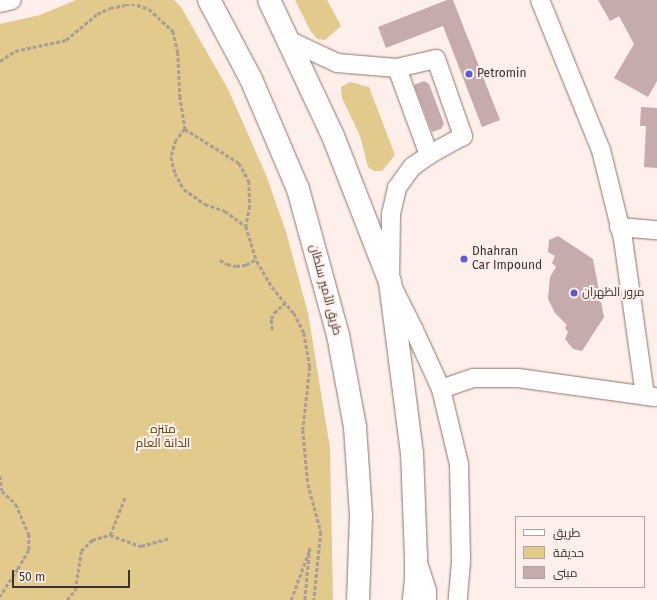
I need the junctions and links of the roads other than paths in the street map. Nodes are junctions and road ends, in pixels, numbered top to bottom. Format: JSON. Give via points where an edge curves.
{"nodes":[{"id":1,"x":12,"y":0,"type":"edge"},
{"id":2,"x":192,"y":0,"type":"edge"},
{"id":3,"x":209,"y":0,"type":"edge"},
{"id":4,"x":540,"y":0,"type":"edge"},
{"id":5,"x":271,"y":2,"type":"edge"},
{"id":6,"x":0,"y":3,"type":"edge"},
{"id":7,"x":219,"y":19,"type":"junction"},
{"id":8,"x":288,"y":40,"type":"junction"},
{"id":9,"x":397,"y":68,"type":"junction"},
{"id":10,"x":429,"y":155,"type":"junction"},
{"id":11,"x":619,"y":227,"type":"junction"},
{"id":12,"x":657,"y":230,"type":"edge"},
{"id":13,"x":390,"y":282,"type":"junction"},
{"id":14,"x":441,"y":389,"type":"junction"},
{"id":15,"x":651,"y":396,"type":"edge"},
{"id":16,"x":416,"y":555,"type":"junction"},
{"id":17,"x":358,"y":600,"type":"edge"},
{"id":18,"x":414,"y":600,"type":"edge"},
{"id":19,"x":427,"y":600,"type":"edge"},
{"id":20,"x":458,"y":600,"type":"edge"}],
"edges":[{"from":1,"to":6,"type":"street"},
{"from":2,"to":7,"type":"main road"},
{"from":3,"to":7,"type":"main road","name":"طريق الأمير سلطان"},
{"from":4,"to":11,"type":"street","via":[[601,150]]},
{"from":5,"to":8,"type":"main road"},
{"from":7,"to":17,"type":"main road","name":"طريق الأمير سلطان","via":[[251,79],[298,189],[338,335],[355,434],[361,516]]},
{"from":8,"to":9,"type":"street","via":[[337,63]]},
{"from":8,"to":13,"type":"main road","via":[[333,136]]},
{"from":9,"to":10,"type":"street"},
{"from":9,"to":10,"type":"street","via":[[436,59],[463,136]]},
{"from":10,"to":13,"type":"street","via":[[412,167],[397,188],[391,214]]},
{"from":11,"to":12,"type":"street"},
{"from":11,"to":15,"type":"street"},
{"from":13,"to":14,"type":"street"},
{"from":13,"to":16,"type":"main road","via":[[412,452]]},
{"from":14,"to":15,"type":"street","via":[[473,378],[518,378]]},
{"from":14,"to":20,"type":"street","via":[[459,464],[461,562]]},
{"from":16,"to":18,"type":"main road"},
{"from":16,"to":19,"type":"street","via":[[427,591]]}]}
